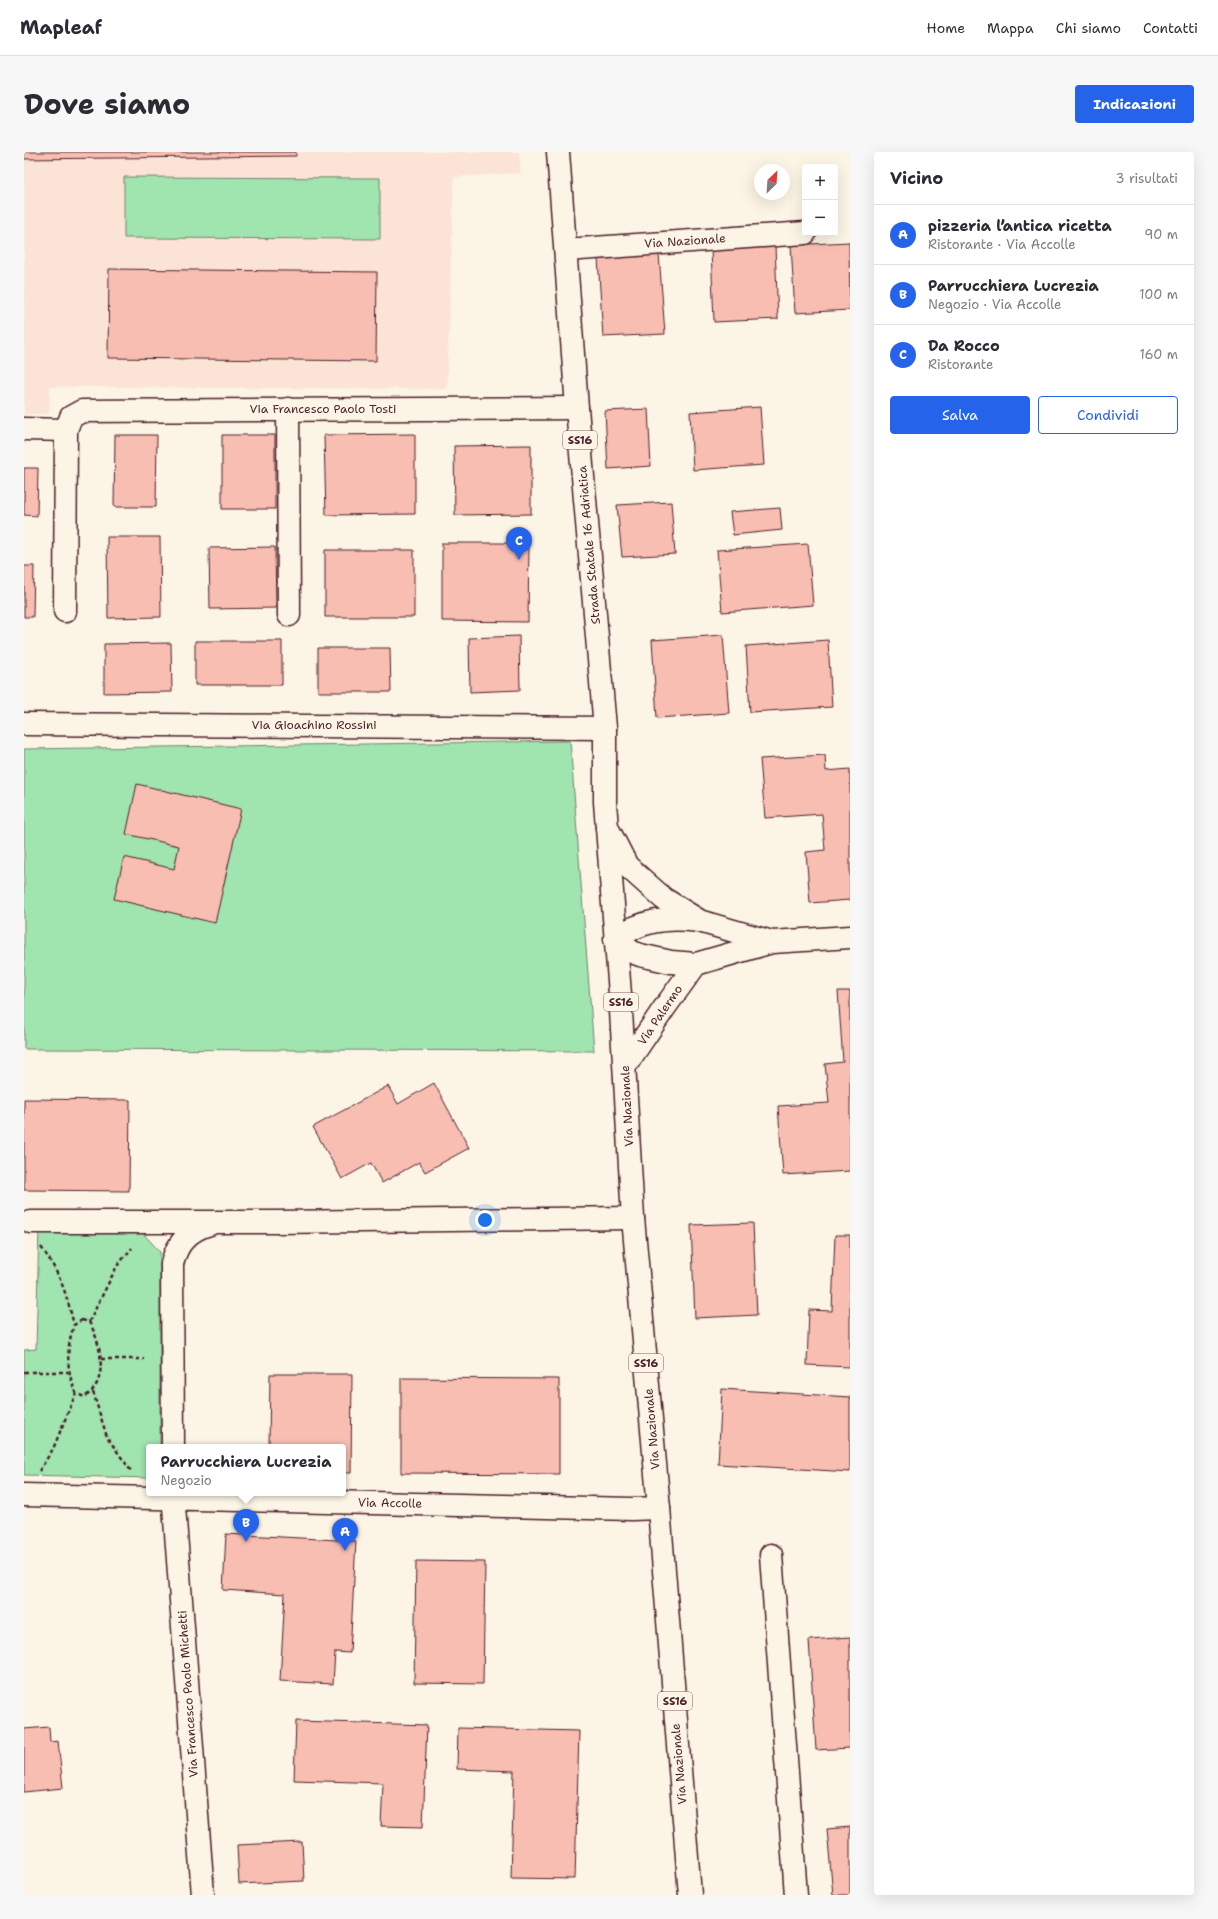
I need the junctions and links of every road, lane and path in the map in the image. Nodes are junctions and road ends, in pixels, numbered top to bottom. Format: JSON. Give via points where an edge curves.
{"nodes":[{"id":1,"x":558,"y":152,"type":"edge"},
{"id":2,"x":802,"y":233,"type":"edge"},
{"id":3,"x":566,"y":250,"type":"junction"},
{"id":4,"x":577,"y":408,"type":"junction"},
{"id":5,"x":288,"y":409,"type":"junction"},
{"id":6,"x":68,"y":423,"type":"junction"},
{"id":7,"x":24,"y":429,"type":"edge"},
{"id":8,"x":65,"y":612,"type":"dead end"},
{"id":9,"x":289,"y":615,"type":"dead end"},
{"id":10,"x":24,"y":724,"type":"edge"},
{"id":11,"x":605,"y":728,"type":"junction"},
{"id":12,"x":607,"y":827,"type":"junction"},
{"id":13,"x":699,"y":921,"type":"junction"},
{"id":14,"x":850,"y":937,"type":"edge"},
{"id":15,"x":615,"y":939,"type":"junction"},
{"id":16,"x":772,"y":942,"type":"junction"},
{"id":17,"x":696,"y":964,"type":"junction"},
{"id":18,"x":625,"y":1066,"type":"junction"},
{"id":19,"x":633,"y":1218,"type":"junction"},
{"id":20,"x":221,"y":1223,"type":"junction"},
{"id":21,"x":34,"y":1231,"type":"joint"},
{"id":22,"x":134,"y":1245,"type":"dead end"},
{"id":23,"x":89,"y":1322,"type":"junction"},
{"id":24,"x":74,"y":1325,"type":"junction"},
{"id":25,"x":102,"y":1359,"type":"junction"},
{"id":26,"x":144,"y":1359,"type":"dead end"},
{"id":27,"x":24,"y":1372,"type":"edge"},
{"id":28,"x":68,"y":1372,"type":"junction"},
{"id":29,"x":93,"y":1392,"type":"junction"},
{"id":30,"x":76,"y":1393,"type":"junction"},
{"id":31,"x":173,"y":1444,"type":"edge"},
{"id":32,"x":132,"y":1473,"type":"dead end"},
{"id":33,"x":37,"y":1475,"type":"dead end"},
{"id":34,"x":24,"y":1495,"type":"edge"},
{"id":35,"x":146,"y":1496,"type":"edge"},
{"id":36,"x":173,"y":1496,"type":"edge"},
{"id":37,"x":659,"y":1508,"type":"junction"},
{"id":38,"x":771,"y":1555,"type":"dead end"},
{"id":39,"x":203,"y":1895,"type":"edge"},
{"id":40,"x":690,"y":1895,"type":"edge"},
{"id":41,"x":796,"y":1895,"type":"edge"}],
"edges":[{"from":1,"to":3,"type":"street","name":"Strada Statale 16 Adriatica","number":"SS16"},
{"from":2,"to":3,"type":"street","name":"Via Nazionale"},
{"from":3,"to":4,"type":"street","name":"Strada Statale 16 Adriatica","number":"SS16"},
{"from":4,"to":5,"type":"street","name":"Via Francesco Paolo Tosti"},
{"from":4,"to":11,"type":"street","name":"Strada Statale 16 Adriatica","number":"SS16"},
{"from":5,"to":6,"type":"street","name":"Via Francesco Paolo Tosti","via":[[82,411]]},
{"from":5,"to":9,"type":"street"},
{"from":6,"to":7,"type":"street","name":"Via Francesco Paolo Tosti"},
{"from":6,"to":8,"type":"street"},
{"from":10,"to":11,"type":"street","name":"Via Gioachino Rossini"},
{"from":11,"to":12,"type":"street","name":"Strada Statale 16 Adriatica","number":"SS16"},
{"from":12,"to":13,"type":"street","via":[[627,866],[664,899]]},
{"from":12,"to":15,"type":"street","name":"Strada Statale 16 Adriatica","number":"SS16"},
{"from":13,"to":15,"type":"street","via":[[673,920],[648,923],[629,929]]},
{"from":13,"to":16,"type":"street"},
{"from":14,"to":16,"type":"street"},
{"from":15,"to":17,"type":"street","via":[[640,955]]},
{"from":15,"to":18,"type":"street","name":"Via Nazionale","number":"SS16"},
{"from":16,"to":17,"type":"street"},
{"from":17,"to":18,"type":"street","name":"Via Palermo"},
{"from":18,"to":19,"type":"street","name":"Via Nazionale","number":"SS16"},
{"from":19,"to":20,"type":"street"},
{"from":19,"to":37,"type":"street","name":"Via Nazionale","number":"SS16"},
{"from":20,"to":21,"type":"street"},
{"from":20,"to":31,"type":"street","via":[[204,1226],[187,1235],[174,1255],[171,1278]]},
{"from":21,"to":24,"type":"path","via":[[65,1288]]},
{"from":22,"to":23,"type":"path","via":[[117,1266]]},
{"from":23,"to":24,"type":"path","via":[[82,1320]]},
{"from":23,"to":25,"type":"path","via":[[95,1331]]},
{"from":24,"to":28,"type":"path"},
{"from":25,"to":26,"type":"path"},
{"from":25,"to":29,"type":"path"},
{"from":27,"to":28,"type":"path"},
{"from":28,"to":30,"type":"path"},
{"from":29,"to":30,"type":"path","via":[[84,1397]]},
{"from":29,"to":32,"type":"path","via":[[107,1437]]},
{"from":30,"to":33,"type":"path","via":[[53,1449]]},
{"from":34,"to":35,"type":"street","name":"Via Accolle"},
{"from":36,"to":37,"type":"street","name":"Via Accolle","via":[[616,1509]]},
{"from":36,"to":39,"type":"street","name":"Via Francesco Paolo Michetti"},
{"from":37,"to":40,"type":"street","name":"Via Nazionale","number":"SS16"},
{"from":38,"to":41,"type":"street"}]}
